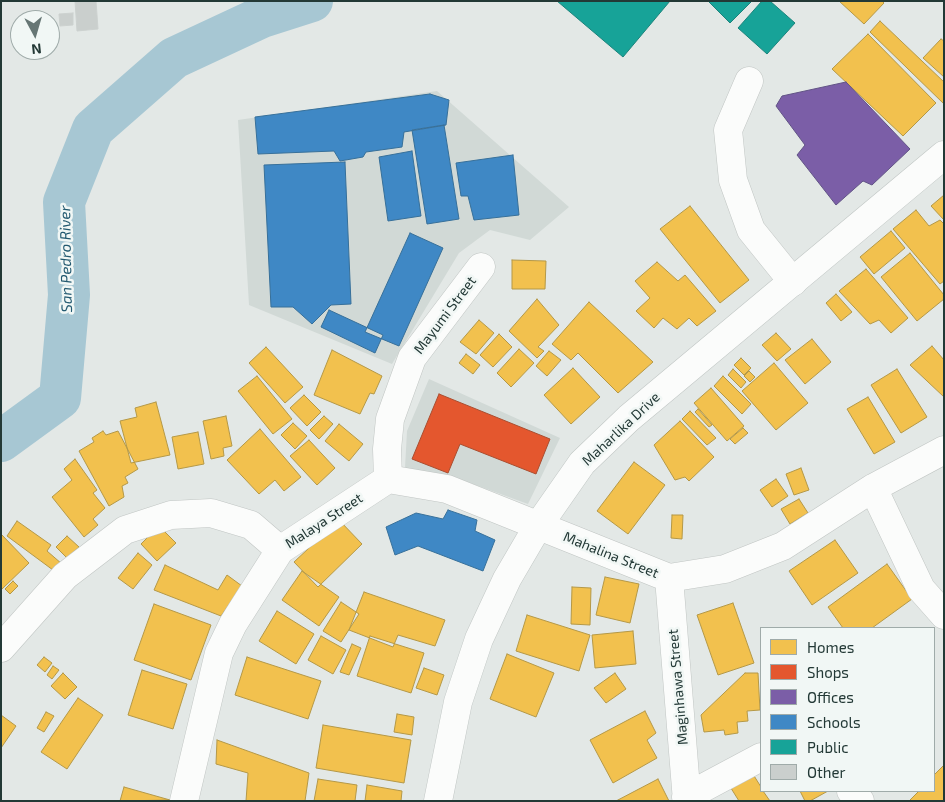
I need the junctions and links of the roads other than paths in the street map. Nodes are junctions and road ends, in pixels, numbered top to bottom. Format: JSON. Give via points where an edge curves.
{"nodes":[{"id":1,"x":749,"y":80,"type":"dead end"},
{"id":2,"x":944,"y":155,"type":"edge"},
{"id":3,"x":481,"y":267,"type":"dead end"},
{"id":4,"x":793,"y":282,"type":"junction"},
{"id":5,"x":944,"y":450,"type":"edge"},
{"id":6,"x":388,"y":479,"type":"junction"},
{"id":7,"x":873,"y":488,"type":"junction"},
{"id":8,"x":538,"y":526,"type":"junction"},
{"id":9,"x":280,"y":550,"type":"junction"},
{"id":10,"x":669,"y":578,"type":"junction"},
{"id":11,"x":944,"y":615,"type":"edge"},
{"id":12,"x":1,"y":648,"type":"edge"},
{"id":13,"x":760,"y":758,"type":"edge"},
{"id":14,"x":687,"y":799,"type":"edge"},
{"id":15,"x":184,"y":801,"type":"edge"},
{"id":16,"x":438,"y":801,"type":"edge"}],
"edges":[{"from":1,"to":4,"type":"street","via":[[728,130],[733,180],[751,230]]},
{"from":2,"to":4,"type":"street","name":"Maharlika Drive"},
{"from":3,"to":6,"type":"street","name":"Mayumi Street","via":[[412,358],[390,420]]},
{"from":4,"to":8,"type":"street","name":"Maharlika Drive","via":[[629,418],[582,463]]},
{"from":5,"to":7,"type":"street","name":"Mahalina Street"},
{"from":6,"to":8,"type":"street","via":[[447,489]]},
{"from":6,"to":9,"type":"street","name":"Malaya Street"},
{"from":7,"to":10,"type":"street","name":"Mahalina Street","via":[[783,546],[725,569]]},
{"from":7,"to":11,"type":"street","via":[[921,589]]},
{"from":8,"to":10,"type":"street","name":"Mahalina Street"},
{"from":8,"to":16,"type":"street","name":"Maharlika Drive","via":[[507,579],[479,639],[458,702]]},
{"from":9,"to":12,"type":"street","via":[[251,525],[211,514],[170,515],[125,530],[65,576]]},
{"from":9,"to":15,"type":"street","name":"Malaya Street","via":[[233,624],[219,653]]},
{"from":10,"to":14,"type":"street","name":"Maginhawa Street"},
{"from":13,"to":14,"type":"street","name":"Maginhawa Street"}]}
